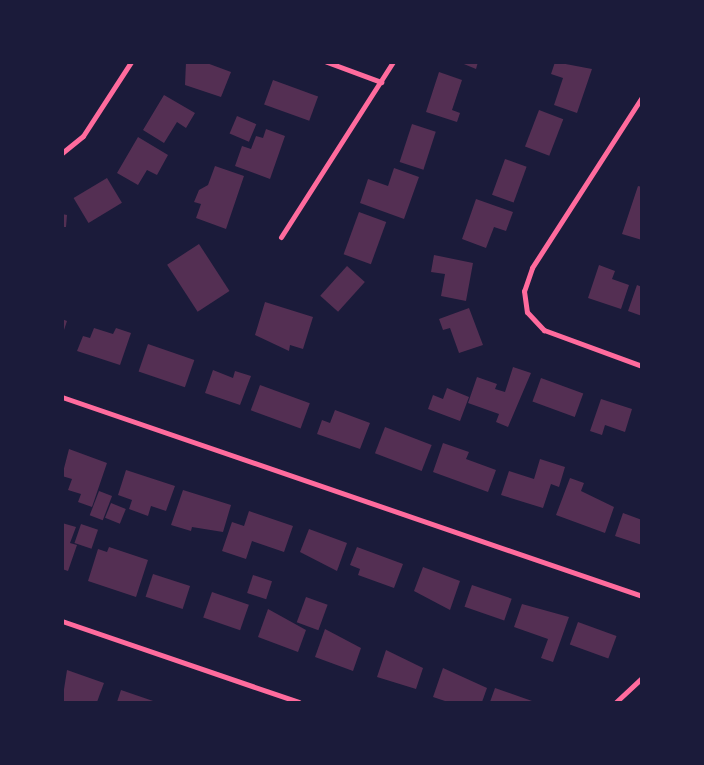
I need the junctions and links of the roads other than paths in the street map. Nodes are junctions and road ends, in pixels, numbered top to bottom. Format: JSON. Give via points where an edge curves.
{"nodes":[{"id":1,"x":131,"y":62,"type":"edge"},
{"id":2,"x":328,"y":62,"type":"edge"},
{"id":3,"x":393,"y":62,"type":"edge"},
{"id":4,"x":380,"y":82,"type":"junction"},
{"id":5,"x":642,"y":97,"type":"edge"},
{"id":6,"x":62,"y":152,"type":"edge"},
{"id":7,"x":281,"y":238,"type":"dead end"},
{"id":8,"x":642,"y":366,"type":"edge"},
{"id":9,"x":62,"y":397,"type":"edge"},
{"id":10,"x":642,"y":596,"type":"edge"},
{"id":11,"x":62,"y":622,"type":"edge"},
{"id":12,"x":642,"y":678,"type":"edge"},
{"id":13,"x":298,"y":702,"type":"edge"},
{"id":14,"x":616,"y":702,"type":"edge"}],
"edges":[{"from":1,"to":6,"type":"street","via":[[83,136]]},
{"from":2,"to":4,"type":"street"},
{"from":3,"to":4,"type":"street"},
{"from":4,"to":7,"type":"street"},
{"from":5,"to":8,"type":"street","via":[[532,268],[524,291],[528,312],[553,335]]},
{"from":9,"to":10,"type":"street"},
{"from":11,"to":13,"type":"street"},
{"from":12,"to":14,"type":"street"}]}
